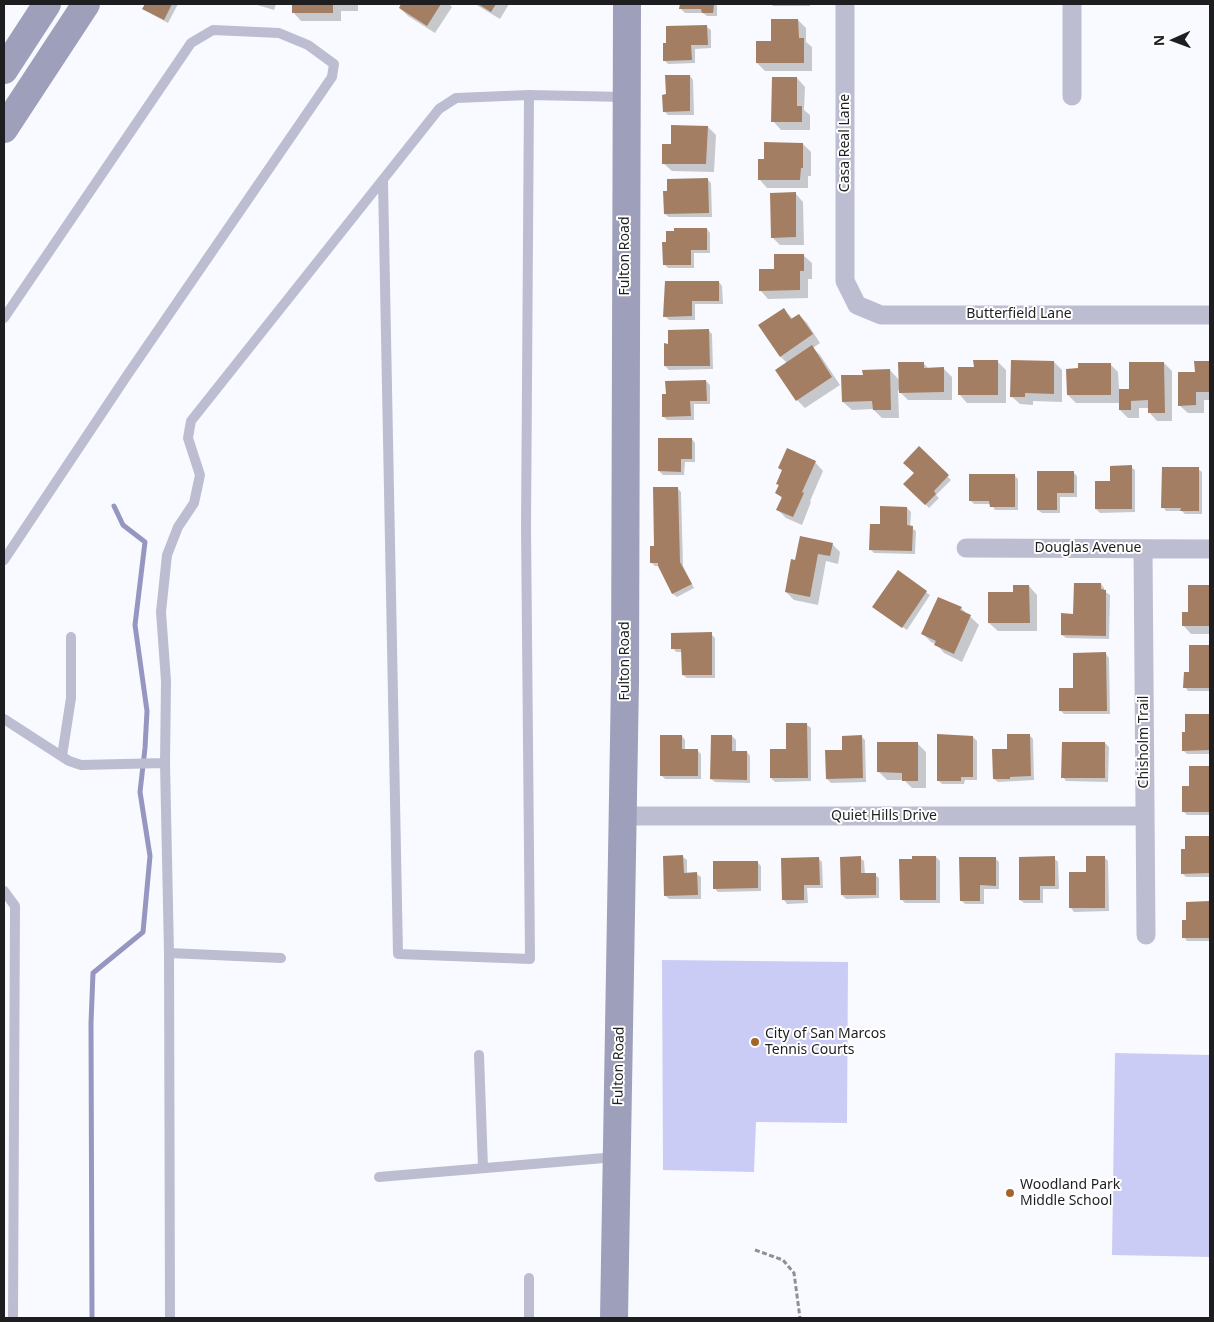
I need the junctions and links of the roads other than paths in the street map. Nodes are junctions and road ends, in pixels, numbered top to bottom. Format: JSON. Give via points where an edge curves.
{"nodes":[{"id":1,"x":47,"y":4,"type":"edge"},
{"id":2,"x":86,"y":4,"type":"edge"},
{"id":3,"x":627,"y":4,"type":"edge"},
{"id":4,"x":845,"y":4,"type":"edge"},
{"id":5,"x":1072,"y":4,"type":"edge"},
{"id":6,"x":4,"y":70,"type":"edge"},
{"id":7,"x":529,"y":95,"type":"junction"},
{"id":8,"x":1072,"y":96,"type":"dead end"},
{"id":9,"x":626,"y":97,"type":"junction"},
{"id":10,"x":4,"y":129,"type":"edge"},
{"id":11,"x":382,"y":181,"type":"junction"},
{"id":12,"x":845,"y":281,"type":"joint"},
{"id":13,"x":1210,"y":315,"type":"edge"},
{"id":14,"x":4,"y":318,"type":"edge"},
{"id":15,"x":966,"y":548,"type":"dead end"},
{"id":16,"x":1143,"y":548,"type":"junction"},
{"id":17,"x":1210,"y":549,"type":"edge"},
{"id":18,"x":4,"y":560,"type":"edge"},
{"id":19,"x":71,"y":637,"type":"dead end"},
{"id":20,"x":4,"y":719,"type":"edge"},
{"id":21,"x":62,"y":756,"type":"junction"},
{"id":22,"x":165,"y":763,"type":"junction"},
{"id":23,"x":623,"y":816,"type":"junction"},
{"id":24,"x":1145,"y":816,"type":"junction"},
{"id":25,"x":4,"y":891,"type":"edge"},
{"id":26,"x":1146,"y":935,"type":"dead end"},
{"id":27,"x":169,"y":953,"type":"junction"},
{"id":28,"x":280,"y":958,"type":"dead end"},
{"id":29,"x":479,"y":1055,"type":"dead end"},
{"id":30,"x":4,"y":1067,"type":"edge"},
{"id":31,"x":14,"y":1074,"type":"junction"},
{"id":32,"x":617,"y":1156,"type":"junction"},
{"id":33,"x":483,"y":1168,"type":"junction"},
{"id":34,"x":379,"y":1176,"type":"dead end"},
{"id":35,"x":4,"y":1232,"type":"edge"},
{"id":36,"x":14,"y":1238,"type":"junction"},
{"id":37,"x":529,"y":1278,"type":"dead end"},
{"id":38,"x":13,"y":1318,"type":"edge"},
{"id":39,"x":170,"y":1318,"type":"edge"},
{"id":40,"x":529,"y":1318,"type":"edge"},
{"id":41,"x":614,"y":1318,"type":"edge"}],
"edges":[{"from":1,"to":6,"type":"street"},
{"from":2,"to":10,"type":"street"},
{"from":3,"to":9,"type":"street","name":"Fulton Road"},
{"from":4,"to":12,"type":"street","name":"Casa Real Lane"},
{"from":5,"to":8,"type":"street"},
{"from":7,"to":9,"type":"lane"},
{"from":7,"to":11,"type":"lane","via":[[456,98],[440,109]]},
{"from":7,"to":11,"type":"lane","via":[[526,526],[530,959],[398,954]]},
{"from":9,"to":23,"type":"street","name":"Fulton Road"},
{"from":11,"to":22,"type":"lane","via":[[191,421],[188,438],[200,476],[194,503],[178,527],[167,555],[161,612],[166,681]]},
{"from":12,"to":13,"type":"street","name":"Butterfield Lane","via":[[856,305],[881,315]]},
{"from":14,"to":18,"type":"lane","via":[[191,43],[213,30],[280,33],[308,44],[334,64],[332,77]]},
{"from":15,"to":16,"type":"street","name":"Douglas Avenue"},
{"from":16,"to":17,"type":"street","name":"Douglas Avenue"},
{"from":16,"to":24,"type":"street","name":"Chisholm Trail"},
{"from":19,"to":21,"type":"lane","via":[[71,698]]},
{"from":20,"to":21,"type":"lane"},
{"from":21,"to":22,"type":"lane","via":[[81,765]]},
{"from":22,"to":27,"type":"lane"},
{"from":23,"to":24,"type":"street","name":"Quiet Hills Drive"},
{"from":23,"to":32,"type":"street","name":"Fulton Road"},
{"from":24,"to":26,"type":"street","name":"Chisholm Trail"},
{"from":25,"to":31,"type":"lane","via":[[15,906]]},
{"from":27,"to":28,"type":"lane"},
{"from":27,"to":39,"type":"lane"},
{"from":29,"to":33,"type":"lane"},
{"from":30,"to":31,"type":"lane"},
{"from":31,"to":36,"type":"lane"},
{"from":32,"to":33,"type":"lane"},
{"from":32,"to":41,"type":"street","name":"Fulton Road"},
{"from":33,"to":34,"type":"lane"},
{"from":35,"to":36,"type":"lane"},
{"from":36,"to":38,"type":"lane"},
{"from":37,"to":40,"type":"lane"}]}
